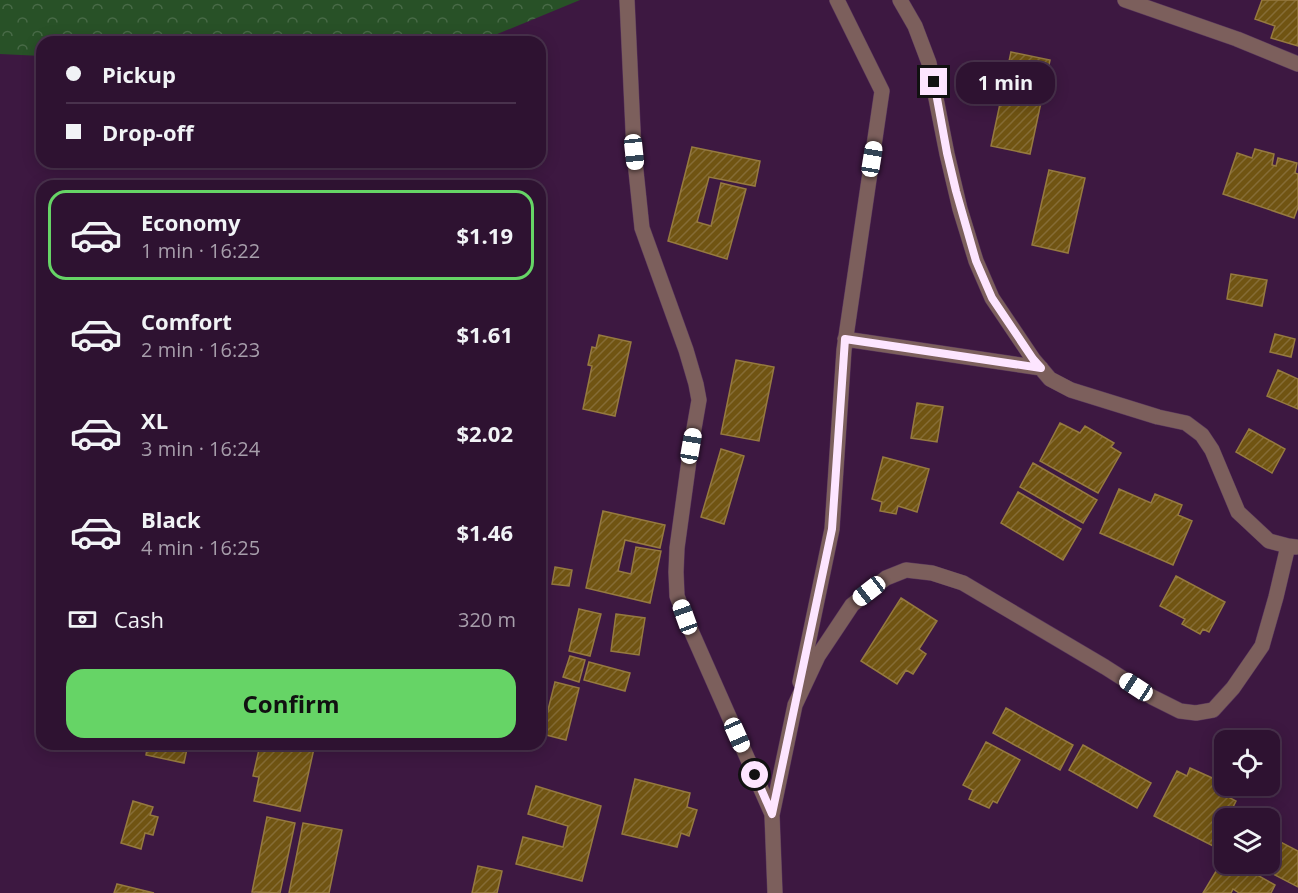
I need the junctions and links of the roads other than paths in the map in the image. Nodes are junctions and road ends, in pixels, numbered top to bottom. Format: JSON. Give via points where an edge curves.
{"nodes":[{"id":1,"x":627,"y":0,"type":"edge"},
{"id":2,"x":837,"y":0,"type":"edge"},
{"id":3,"x":900,"y":0,"type":"edge"},
{"id":4,"x":1125,"y":0,"type":"edge"},
{"id":5,"x":1298,"y":64,"type":"edge"},
{"id":6,"x":845,"y":339,"type":"junction"},
{"id":7,"x":1041,"y":368,"type":"junction"},
{"id":8,"x":1293,"y":547,"type":"edge"},
{"id":9,"x":795,"y":705,"type":"junction"},
{"id":10,"x":772,"y":814,"type":"junction"},
{"id":11,"x":774,"y":893,"type":"edge"}],
"edges":[{"from":1,"to":10,"type":"street","via":[[642,228],[686,350],[699,400],[677,548],[677,596]]},
{"from":2,"to":6,"type":"street","via":[[882,91]]},
{"from":3,"to":7,"type":"street","via":[[929,63],[957,198],[976,261],[992,298]]},
{"from":4,"to":5,"type":"street"},
{"from":6,"to":7,"type":"street"},
{"from":6,"to":9,"type":"street","via":[[832,529]]},
{"from":7,"to":8,"type":"street","via":[[1050,379],[1071,390],[1186,423],[1202,435],[1212,450],[1238,512],[1269,541]]},
{"from":8,"to":9,"type":"street","via":[[1262,646],[1213,710],[1180,711],[1152,698],[963,583],[906,570],[886,578],[852,605],[818,656]]},
{"from":9,"to":10,"type":"street"},
{"from":10,"to":11,"type":"street"}]}
